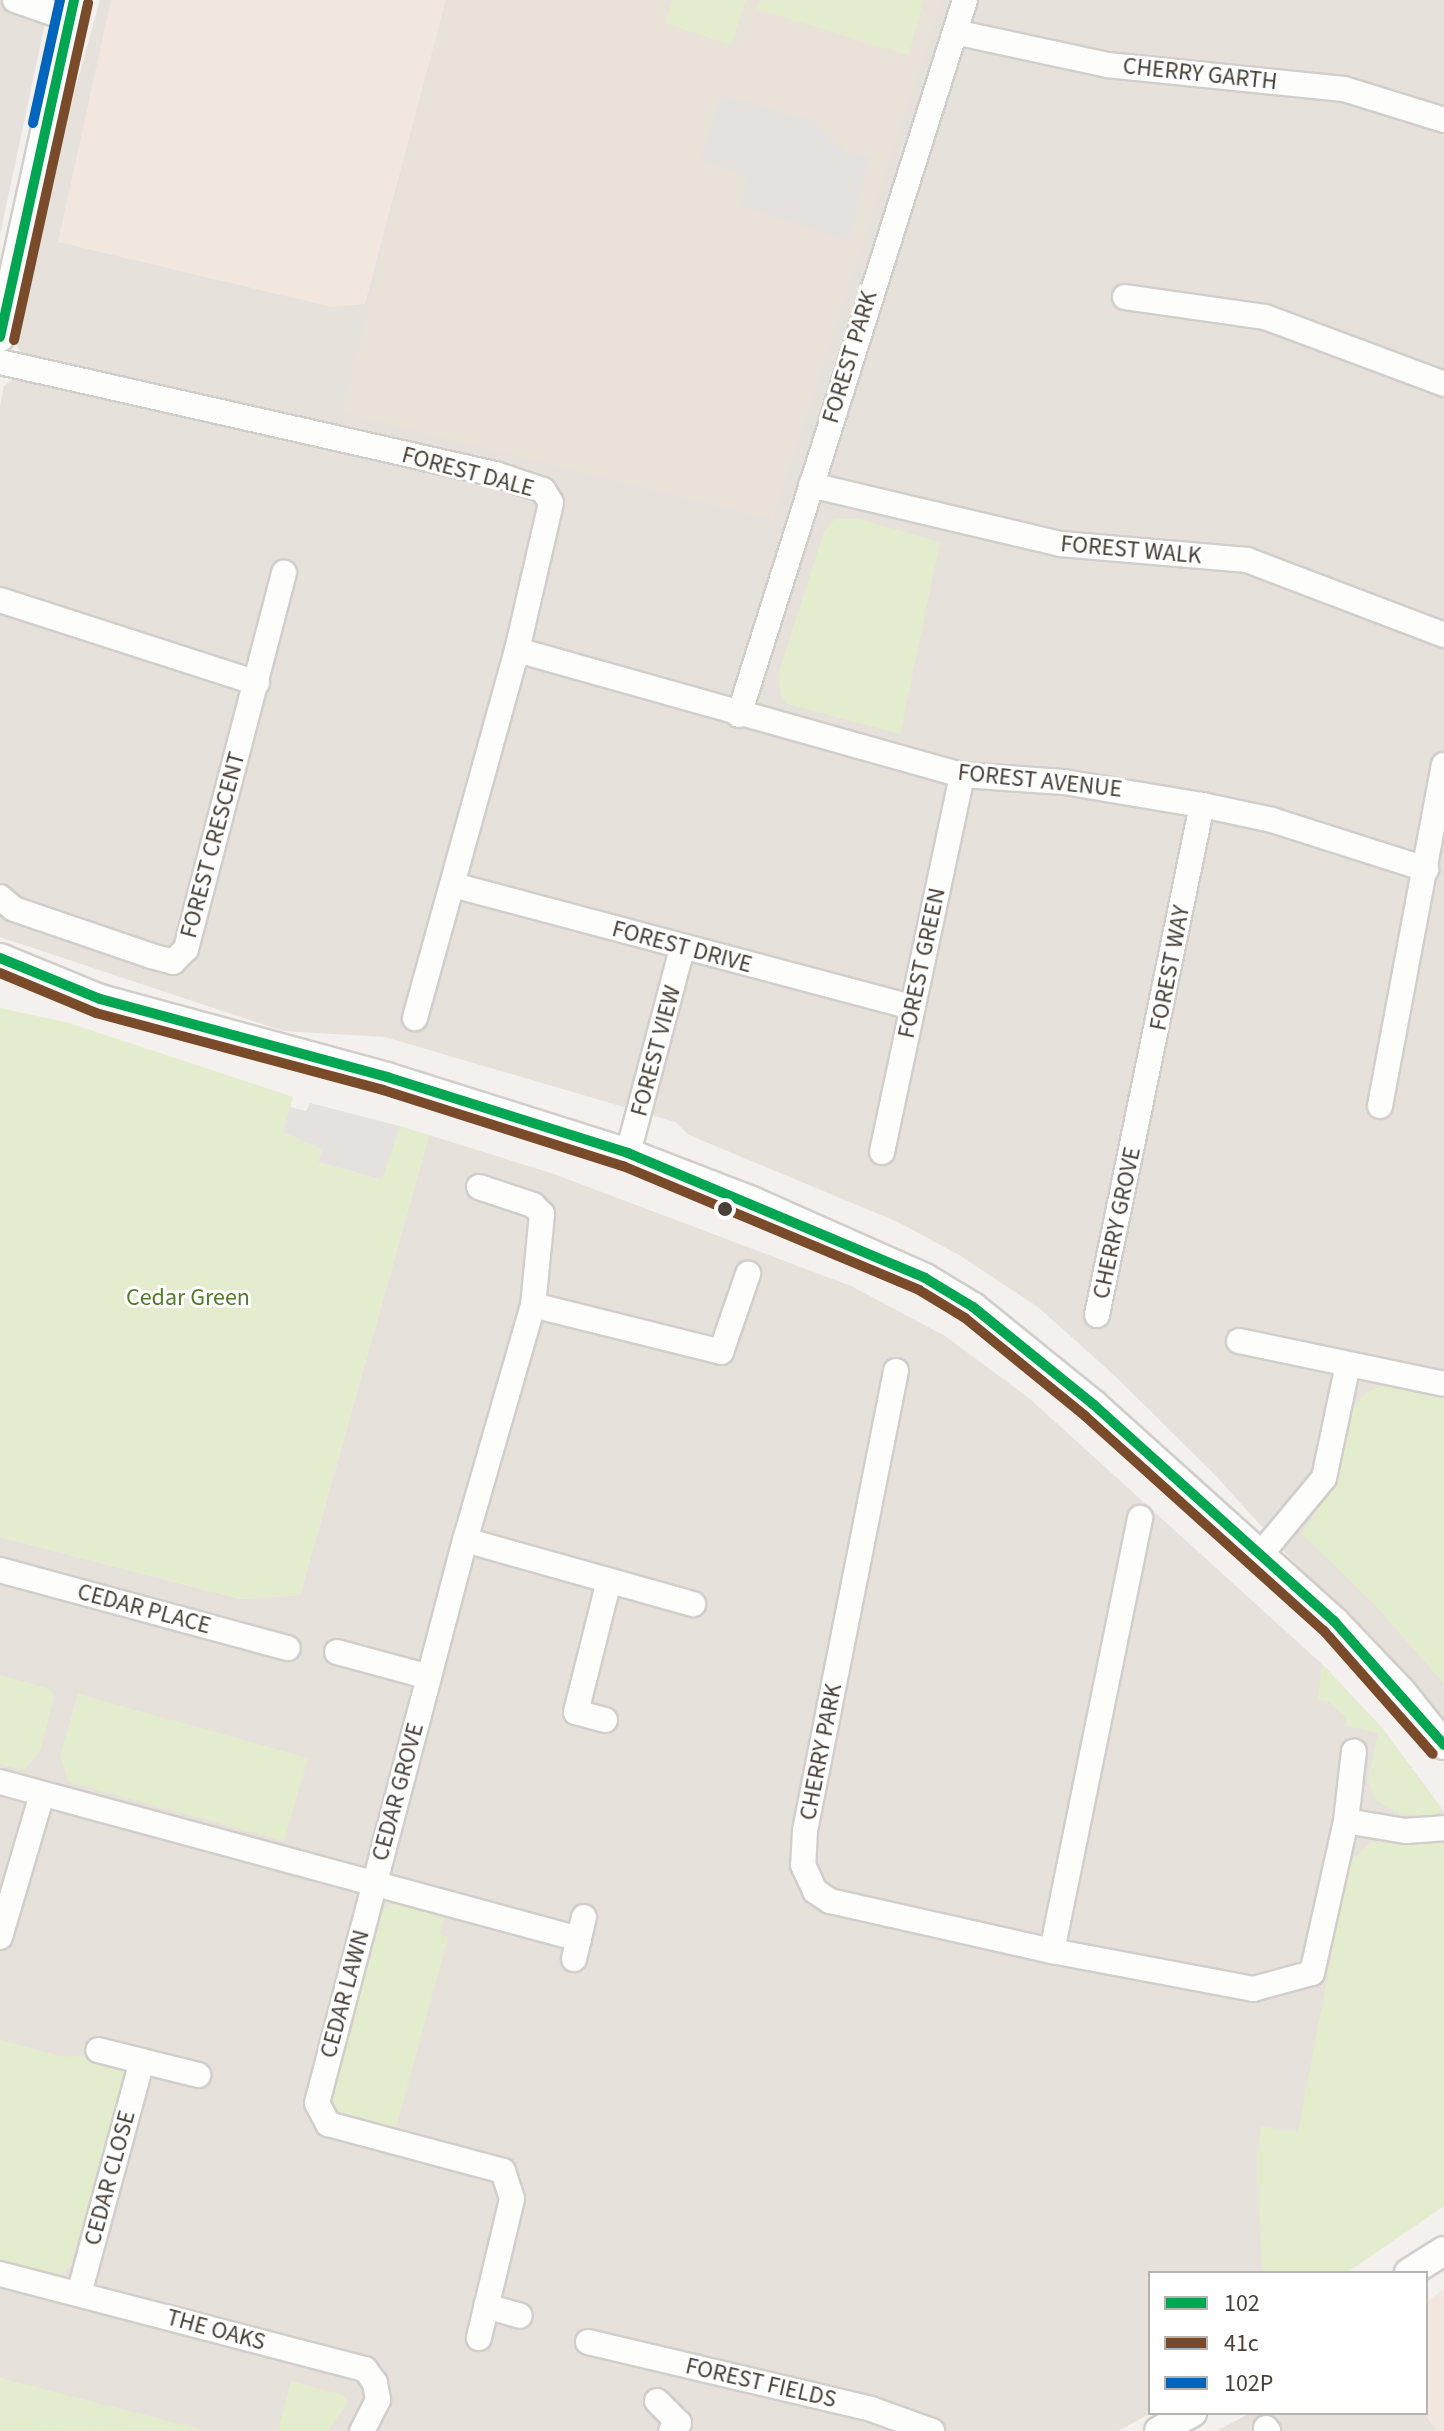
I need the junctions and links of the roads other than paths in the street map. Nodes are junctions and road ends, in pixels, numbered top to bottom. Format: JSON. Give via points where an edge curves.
{"nodes":[{"id":1,"x":15,"y":0,"type":"edge"},
{"id":2,"x":965,"y":0,"type":"edge"},
{"id":3,"x":72,"y":10,"type":"edge"},
{"id":4,"x":955,"y":32,"type":"junction"},
{"id":5,"x":1444,"y":120,"type":"edge"},
{"id":6,"x":1125,"y":297,"type":"dead end"},
{"id":7,"x":0,"y":337,"type":"edge"},
{"id":8,"x":0,"y":362,"type":"edge"},
{"id":9,"x":1444,"y":384,"type":"edge"},
{"id":10,"x":811,"y":485,"type":"junction"},
{"id":11,"x":284,"y":573,"type":"dead end"},
{"id":12,"x":0,"y":600,"type":"edge"},
{"id":13,"x":1444,"y":635,"type":"edge"},
{"id":14,"x":517,"y":650,"type":"junction"},
{"id":15,"x":257,"y":683,"type":"junction"},
{"id":16,"x":739,"y":715,"type":"junction"},
{"id":17,"x":1444,"y":765,"type":"edge"},
{"id":18,"x":962,"y":775,"type":"junction"},
{"id":19,"x":1202,"y":805,"type":"junction"},
{"id":20,"x":1426,"y":869,"type":"junction"},
{"id":21,"x":453,"y":885,"type":"junction"},
{"id":22,"x":0,"y":897,"type":"edge"},
{"id":23,"x":682,"y":948,"type":"junction"},
{"id":24,"x":0,"y":958,"type":"edge"},
{"id":25,"x":912,"y":1007,"type":"junction"},
{"id":26,"x":415,"y":1018,"type":"dead end"},
{"id":27,"x":1380,"y":1106,"type":"dead end"},
{"id":28,"x":1137,"y":1131,"type":"joint"},
{"id":29,"x":882,"y":1152,"type":"dead end"},
{"id":30,"x":628,"y":1153,"type":"junction"},
{"id":31,"x":479,"y":1187,"type":"dead end"},
{"id":32,"x":748,"y":1274,"type":"dead end"},
{"id":33,"x":533,"y":1305,"type":"junction"},
{"id":34,"x":1097,"y":1315,"type":"dead end"},
{"id":35,"x":1239,"y":1341,"type":"dead end"},
{"id":36,"x":1348,"y":1364,"type":"junction"},
{"id":37,"x":896,"y":1371,"type":"dead end"},
{"id":38,"x":1444,"y":1384,"type":"edge"},
{"id":39,"x":1140,"y":1518,"type":"dead end"},
{"id":40,"x":465,"y":1540,"type":"junction"},
{"id":41,"x":1260,"y":1555,"type":"junction"},
{"id":42,"x":0,"y":1570,"type":"edge"},
{"id":43,"x":609,"y":1581,"type":"junction"},
{"id":44,"x":693,"y":1604,"type":"dead end"},
{"id":45,"x":288,"y":1648,"type":"dead end"},
{"id":46,"x":337,"y":1652,"type":"dead end"},
{"id":47,"x":429,"y":1677,"type":"junction"},
{"id":48,"x":605,"y":1720,"type":"dead end"},
{"id":49,"x":1444,"y":1745,"type":"edge"},
{"id":50,"x":1354,"y":1751,"type":"dead end"},
{"id":51,"x":0,"y":1782,"type":"edge"},
{"id":52,"x":42,"y":1794,"type":"junction"},
{"id":53,"x":1346,"y":1821,"type":"junction"},
{"id":54,"x":1444,"y":1828,"type":"edge"},
{"id":55,"x":374,"y":1884,"type":"junction"},
{"id":56,"x":0,"y":1937,"type":"edge"},
{"id":57,"x":579,"y":1938,"type":"dead end"},
{"id":58,"x":1052,"y":1951,"type":"junction"},
{"id":59,"x":98,"y":2050,"type":"dead end"},
{"id":60,"x":142,"y":2061,"type":"junction"},
{"id":61,"x":198,"y":2075,"type":"dead end"},
{"id":62,"x":1444,"y":2251,"type":"edge"},
{"id":63,"x":1412,"y":2271,"type":"edge"},
{"id":64,"x":0,"y":2274,"type":"edge"},
{"id":65,"x":79,"y":2294,"type":"junction"},
{"id":66,"x":486,"y":2306,"type":"junction"},
{"id":67,"x":520,"y":2316,"type":"dead end"},
{"id":68,"x":479,"y":2338,"type":"dead end"},
{"id":69,"x":588,"y":2342,"type":"dead end"},
{"id":70,"x":657,"y":2401,"type":"dead end"},
{"id":71,"x":1188,"y":2415,"type":"edge"},
{"id":72,"x":362,"y":2431,"type":"edge"},
{"id":73,"x":671,"y":2431,"type":"edge"},
{"id":74,"x":932,"y":2431,"type":"edge"},
{"id":75,"x":1159,"y":2431,"type":"edge"}],
"edges":[{"from":1,"to":3,"type":"street"},
{"from":2,"to":4,"type":"street","name":"FOREST PARK"},
{"from":3,"to":7,"type":"street"},
{"from":4,"to":5,"type":"street","name":"CHERRY GARTH","via":[[1107,65],[1344,89]]},
{"from":4,"to":10,"type":"street","name":"FOREST PARK"},
{"from":6,"to":9,"type":"street","via":[[1265,317]]},
{"from":8,"to":14,"type":"street","name":"FOREST DALE","via":[[495,474],[543,490],[551,503],[551,519]]},
{"from":10,"to":13,"type":"street","name":"FOREST WALK","via":[[1061,544],[1247,560]]},
{"from":10,"to":16,"type":"street","name":"FOREST PARK"},
{"from":11,"to":15,"type":"street","name":"FOREST CRESCENT"},
{"from":12,"to":15,"type":"street"},
{"from":14,"to":16,"type":"street","name":"FOREST AVENUE"},
{"from":14,"to":21,"type":"street","name":"FOREST DALE"},
{"from":15,"to":22,"type":"street","name":"FOREST CRESCENT","via":[[186,949],[173,962],[14,909]]},
{"from":16,"to":18,"type":"street","name":"FOREST AVENUE"},
{"from":17,"to":20,"type":"street"},
{"from":18,"to":19,"type":"street","name":"FOREST AVENUE","via":[[1064,782]]},
{"from":18,"to":25,"type":"street","name":"FOREST GREEN"},
{"from":19,"to":20,"type":"street","name":"FOREST AVENUE","via":[[1272,820]]},
{"from":19,"to":28,"type":"street","name":"FOREST WAY"},
{"from":20,"to":27,"type":"street"},
{"from":21,"to":23,"type":"street","name":"FOREST DRIVE"},
{"from":21,"to":26,"type":"street","name":"FOREST DALE"},
{"from":23,"to":25,"type":"street","name":"FOREST DRIVE"},
{"from":23,"to":30,"type":"street","name":"FOREST VIEW"},
{"from":24,"to":30,"type":"street","via":[[100,999],[387,1077]]},
{"from":25,"to":29,"type":"street","name":"FOREST GREEN"},
{"from":28,"to":34,"type":"street","name":"CHERRY GROVE"},
{"from":30,"to":41,"type":"street","via":[[842,1239],[973,1307],[1070,1384]]},
{"from":31,"to":33,"type":"street","name":"CEDAR GROVE","via":[[533,1205],[542,1214]]},
{"from":32,"to":33,"type":"street","via":[[721,1352]]},
{"from":33,"to":40,"type":"street","name":"CEDAR GROVE"},
{"from":35,"to":36,"type":"street"},
{"from":36,"to":38,"type":"street"},
{"from":36,"to":41,"type":"street","via":[[1324,1478]]},
{"from":37,"to":58,"type":"street","name":"CHERRY PARK","via":[[805,1831],[803,1865],[815,1891],[830,1901]]},
{"from":39,"to":58,"type":"street"},
{"from":40,"to":43,"type":"street"},
{"from":40,"to":47,"type":"street","name":"CEDAR GROVE"},
{"from":41,"to":49,"type":"street","via":[[1382,1671]]},
{"from":42,"to":45,"type":"street","name":"CEDAR PLACE"},
{"from":43,"to":44,"type":"street"},
{"from":43,"to":48,"type":"street","via":[[576,1712]]},
{"from":46,"to":47,"type":"street"},
{"from":47,"to":55,"type":"street","name":"CEDAR GROVE"},
{"from":50,"to":53,"type":"street","name":"CHERRY PARK"},
{"from":51,"to":52,"type":"street"},
{"from":52,"to":55,"type":"street"},
{"from":52,"to":56,"type":"street"},
{"from":53,"to":54,"type":"street","via":[[1405,1831]]},
{"from":53,"to":58,"type":"street","name":"CHERRY PARK","via":[[1312,1973],[1253,1989]]},
{"from":55,"to":57,"type":"street","name":"CEDAR GROVE"},
{"from":55,"to":66,"type":"street","name":"CEDAR LAWN","via":[[318,2113],[328,2124],[503,2171],[512,2199]]},
{"from":59,"to":60,"type":"street"},
{"from":60,"to":61,"type":"street"},
{"from":60,"to":65,"type":"street","name":"CEDAR CLOSE"},
{"from":62,"to":63,"type":"street"},
{"from":64,"to":65,"type":"street","name":"THE OAKS"},
{"from":65,"to":72,"type":"street","name":"THE OAKS","via":[[365,2369],[378,2400]]},
{"from":66,"to":67,"type":"street"},
{"from":66,"to":68,"type":"street","name":"CEDAR LAWN"},
{"from":69,"to":74,"type":"street","name":"FOREST FIELDS","via":[[871,2409]]},
{"from":70,"to":73,"type":"street","via":[[679,2423]]},
{"from":71,"to":75,"type":"street"}]}
